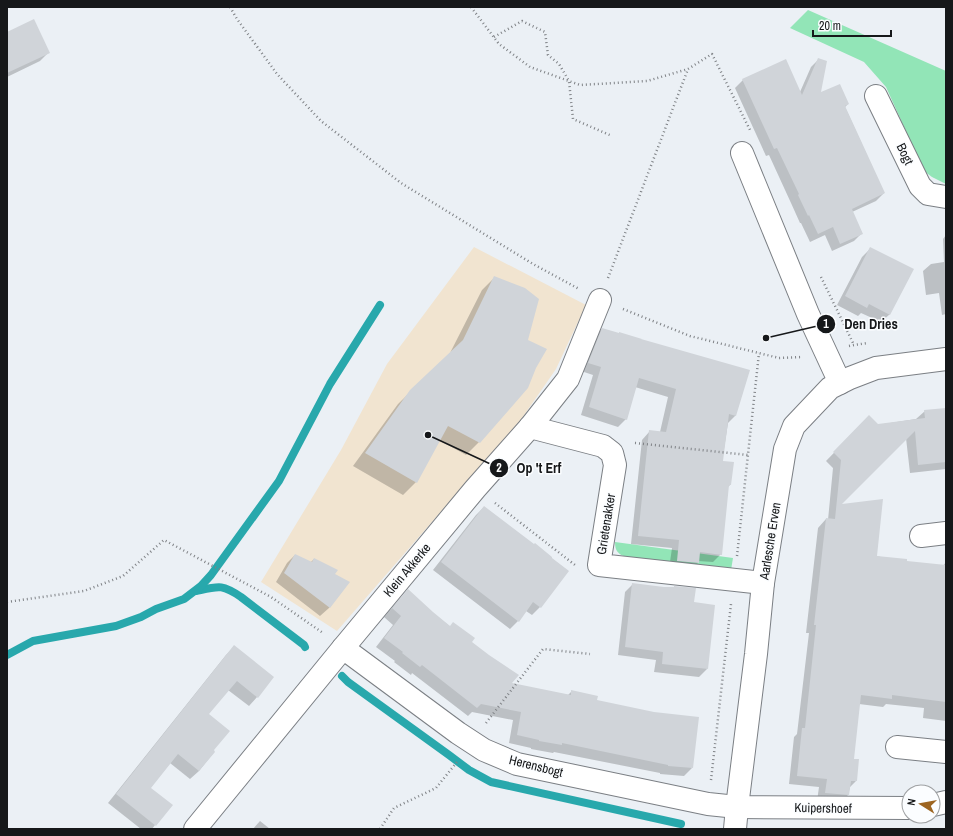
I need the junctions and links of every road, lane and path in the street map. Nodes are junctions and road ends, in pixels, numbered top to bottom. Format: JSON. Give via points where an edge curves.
{"nodes":[{"id":1,"x":230,"y":7,"type":"edge"},
{"id":2,"x":471,"y":7,"type":"edge"},
{"id":3,"x":494,"y":37,"type":"junction"},
{"id":4,"x":712,"y":54,"type":"dead end"},
{"id":5,"x":688,"y":69,"type":"junction"},
{"id":6,"x":569,"y":81,"type":"junction"},
{"id":7,"x":876,"y":96,"type":"dead end"},
{"id":8,"x":612,"y":136,"type":"dead end"},
{"id":9,"x":742,"y":153,"type":"dead end"},
{"id":10,"x":946,"y":197,"type":"edge"},
{"id":11,"x":600,"y":300,"type":"junction"},
{"id":12,"x":827,"y":354,"type":"junction"},
{"id":13,"x":946,"y":359,"type":"edge"},
{"id":14,"x":840,"y":383,"type":"junction"},
{"id":15,"x":530,"y":427,"type":"junction"},
{"id":16,"x":612,"y":453,"type":"junction"},
{"id":17,"x":748,"y":454,"type":"dead end"},
{"id":18,"x":475,"y":488,"type":"junction"},
{"id":19,"x":946,"y":533,"type":"edge"},
{"id":20,"x":921,"y":536,"type":"dead end"},
{"id":21,"x":580,"y":568,"type":"dead end"},
{"id":22,"x":763,"y":582,"type":"junction"},
{"id":23,"x":7,"y":602,"type":"edge"},
{"id":24,"x":343,"y":648,"type":"junction"},
{"id":25,"x":590,"y":654,"type":"dead end"},
{"id":26,"x":470,"y":744,"type":"junction"},
{"id":27,"x":897,"y":747,"type":"dead end"},
{"id":28,"x":946,"y":752,"type":"edge"},
{"id":29,"x":737,"y":807,"type":"junction"},
{"id":30,"x":901,"y":808,"type":"edge"},
{"id":31,"x":195,"y":829,"type":"edge"},
{"id":32,"x":380,"y":829,"type":"edge"},
{"id":33,"x":735,"y":829,"type":"edge"}],
"edges":[{"from":1,"to":11,"type":"path","via":[[277,74],[322,121],[401,183],[533,264]]},
{"from":2,"to":3,"type":"path"},
{"from":3,"to":6,"type":"path","via":[[499,44],[530,67]]},
{"from":3,"to":6,"type":"path","via":[[522,21],[545,32],[548,55],[559,64]]},
{"from":4,"to":5,"type":"path"},
{"from":5,"to":6,"type":"path","via":[[647,80],[580,85]]},
{"from":5,"to":11,"type":"path"},
{"from":6,"to":8,"type":"path","via":[[572,119]]},
{"from":7,"to":10,"type":"street","name":"Bogt","via":[[920,186],[928,194]]},
{"from":9,"to":12,"type":"street"},
{"from":11,"to":12,"type":"path","via":[[690,336],[779,358]]},
{"from":11,"to":15,"type":"street","name":"Klein Akkerke","via":[[568,379]]},
{"from":12,"to":14,"type":"street"},
{"from":13,"to":14,"type":"street","name":"Aarlesche Erven","via":[[876,368]]},
{"from":14,"to":22,"type":"street","name":"Aarlesche Erven","via":[[830,388],[794,426],[785,449]]},
{"from":15,"to":16,"type":"street","via":[[603,446]]},
{"from":15,"to":18,"type":"street","name":"Klein Akkerke"},
{"from":16,"to":17,"type":"path","via":[[628,442]]},
{"from":16,"to":22,"type":"street","name":"Grietenakker","via":[[615,465],[599,565]]},
{"from":18,"to":21,"type":"path"},
{"from":18,"to":24,"type":"street","name":"Klein Akkerke"},
{"from":19,"to":20,"type":"street"},
{"from":22,"to":29,"type":"street","name":"Aarlesche Erven"},
{"from":23,"to":24,"type":"path","via":[[84,591],[123,576],[164,540],[271,597]]},
{"from":24,"to":26,"type":"street","name":"Herensbogt"},
{"from":24,"to":31,"type":"street","name":"Klein Akkerke"},
{"from":25,"to":26,"type":"path","via":[[543,649]]},
{"from":26,"to":29,"type":"street","name":"Herensbogt","via":[[517,764],[708,804]]},
{"from":26,"to":32,"type":"path","via":[[436,788],[394,808]]},
{"from":27,"to":28,"type":"street"},
{"from":29,"to":30,"type":"street","name":"Kuipershoef"},
{"from":29,"to":33,"type":"street","name":"Aarlesche Erven"}]}
